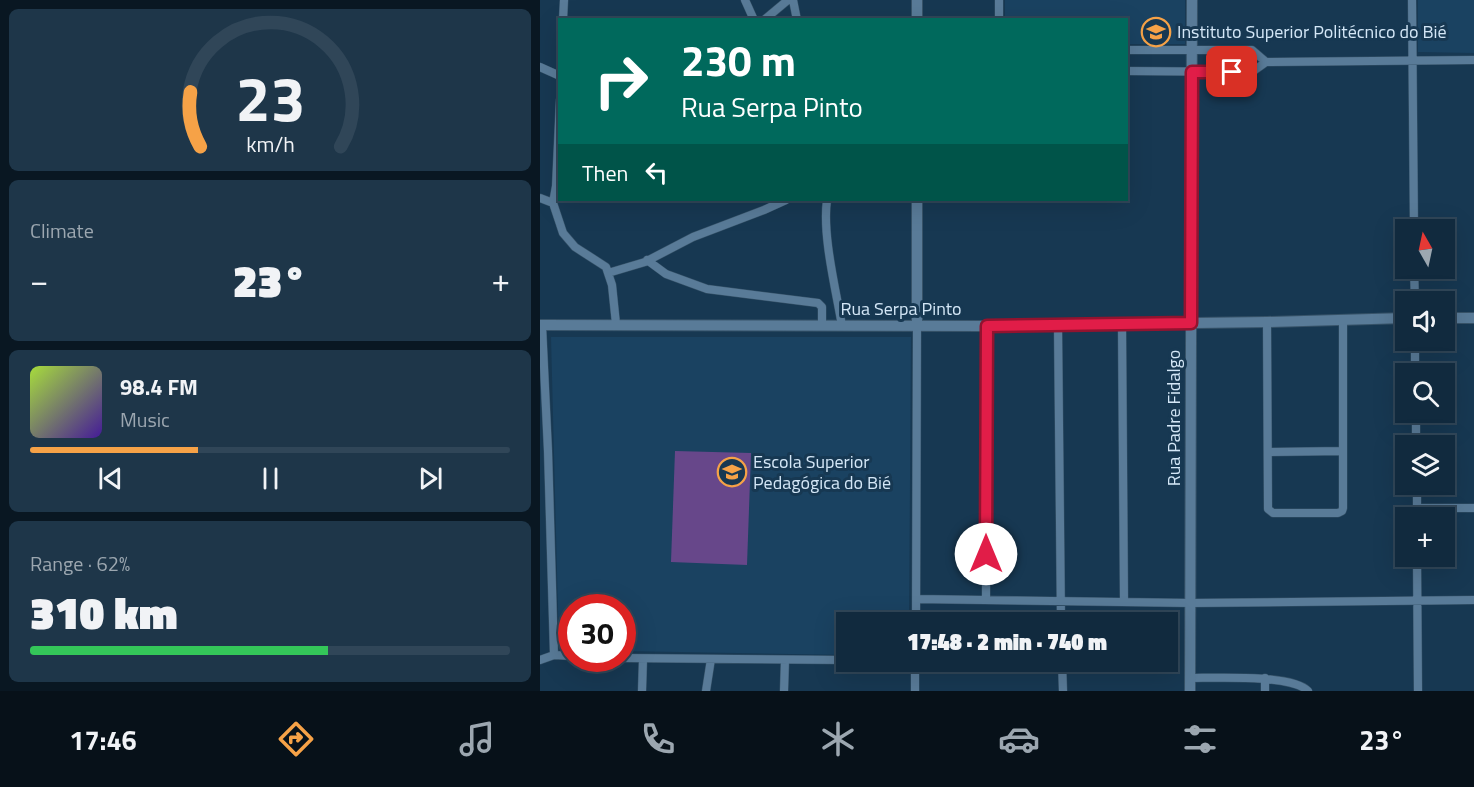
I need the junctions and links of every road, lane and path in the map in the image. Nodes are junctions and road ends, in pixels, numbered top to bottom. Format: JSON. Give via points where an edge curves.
{"nodes":[{"id":1,"x":564,"y":0,"type":"edge"},
{"id":2,"x":745,"y":0,"type":"edge"},
{"id":3,"x":788,"y":0,"type":"edge"},
{"id":4,"x":793,"y":0,"type":"edge"},
{"id":5,"x":916,"y":0,"type":"edge"},
{"id":6,"x":999,"y":0,"type":"edge"},
{"id":7,"x":1192,"y":0,"type":"edge"},
{"id":8,"x":1412,"y":0,"type":"edge"},
{"id":9,"x":563,"y":18,"type":"edge"},
{"id":10,"x":753,"y":18,"type":"edge"},
{"id":11,"x":766,"y":18,"type":"edge"},
{"id":12,"x":797,"y":18,"type":"edge"},
{"id":13,"x":917,"y":18,"type":"edge"},
{"id":14,"x":999,"y":18,"type":"edge"},
{"id":15,"x":1192,"y":49,"type":"junction"},
{"id":16,"x":1128,"y":50,"type":"edge"},
{"id":17,"x":1474,"y":60,"type":"edge"},
{"id":18,"x":1413,"y":61,"type":"junction"},
{"id":19,"x":1266,"y":62,"type":"junction"},
{"id":20,"x":540,"y":67,"type":"edge"},
{"id":21,"x":1128,"y":71,"type":"edge"},
{"id":22,"x":1192,"y":72,"type":"junction"},
{"id":23,"x":558,"y":75,"type":"edge"},
{"id":24,"x":558,"y":185,"type":"edge"},
{"id":25,"x":541,"y":199,"type":"edge"},
{"id":26,"x":784,"y":201,"type":"edge"},
{"id":27,"x":827,"y":201,"type":"edge"},
{"id":28,"x":917,"y":201,"type":"edge"},
{"id":29,"x":554,"y":203,"type":"junction"},
{"id":30,"x":1414,"y":219,"type":"edge"},
{"id":31,"x":647,"y":260,"type":"junction"},
{"id":32,"x":608,"y":273,"type":"junction"},
{"id":33,"x":1455,"y":318,"type":"edge"},
{"id":34,"x":1474,"y":318,"type":"edge"},
{"id":35,"x":1395,"y":319,"type":"edge"},
{"id":36,"x":1343,"y":321,"type":"junction"},
{"id":37,"x":1267,"y":322,"type":"junction"},
{"id":38,"x":1191,"y":323,"type":"junction"},
{"id":39,"x":615,"y":324,"type":"junction"},
{"id":40,"x":1122,"y":324,"type":"junction"},
{"id":41,"x":541,"y":325,"type":"edge"},
{"id":42,"x":916,"y":325,"type":"junction"},
{"id":43,"x":1058,"y":325,"type":"junction"},
{"id":44,"x":822,"y":326,"type":"junction"},
{"id":45,"x":842,"y":326,"type":"junction"},
{"id":46,"x":987,"y":326,"type":"junction"},
{"id":47,"x":1343,"y":451,"type":"junction"},
{"id":48,"x":544,"y":452,"type":"edge"},
{"id":49,"x":1269,"y":452,"type":"junction"},
{"id":50,"x":1455,"y":508,"type":"edge"},
{"id":51,"x":1474,"y":508,"type":"edge"},
{"id":52,"x":1417,"y":567,"type":"edge"},
{"id":53,"x":916,"y":599,"type":"junction"},
{"id":54,"x":1418,"y":599,"type":"junction"},
{"id":55,"x":986,"y":600,"type":"junction"},
{"id":56,"x":1474,"y":600,"type":"edge"},
{"id":57,"x":1061,"y":601,"type":"junction"},
{"id":58,"x":1124,"y":602,"type":"junction"},
{"id":59,"x":1191,"y":603,"type":"junction"},
{"id":60,"x":916,"y":612,"type":"edge"},
{"id":61,"x":1061,"y":612,"type":"edge"},
{"id":62,"x":554,"y":655,"type":"junction"},
{"id":63,"x":558,"y":655,"type":"edge"},
{"id":64,"x":636,"y":659,"type":"edge"},
{"id":65,"x":643,"y":659,"type":"junction"},
{"id":66,"x":711,"y":659,"type":"junction"},
{"id":67,"x":540,"y":660,"type":"edge"},
{"id":68,"x":785,"y":660,"type":"junction"},
{"id":69,"x":836,"y":660,"type":"edge"},
{"id":70,"x":915,"y":672,"type":"edge"},
{"id":71,"x":1062,"y":672,"type":"edge"},
{"id":72,"x":1190,"y":678,"type":"junction"},
{"id":73,"x":1265,"y":678,"type":"junction"},
{"id":74,"x":642,"y":691,"type":"edge"},
{"id":75,"x":706,"y":691,"type":"edge"},
{"id":76,"x":784,"y":691,"type":"edge"},
{"id":77,"x":915,"y":691,"type":"edge"},
{"id":78,"x":1063,"y":691,"type":"edge"},
{"id":79,"x":1190,"y":691,"type":"edge"},
{"id":80,"x":1265,"y":691,"type":"edge"},
{"id":81,"x":1308,"y":691,"type":"edge"},
{"id":82,"x":1418,"y":691,"type":"edge"}],
"edges":[{"from":1,"to":9,"type":"street"},
{"from":2,"to":10,"type":"street"},
{"from":3,"to":11,"type":"street"},
{"from":4,"to":12,"type":"street"},
{"from":5,"to":13,"type":"street"},
{"from":6,"to":14,"type":"street"},
{"from":7,"to":15,"type":"street","name":"Rua Padre Fidalgo"},
{"from":8,"to":18,"type":"street"},
{"from":15,"to":16,"type":"street"},
{"from":15,"to":19,"type":"street","via":[[1252,50]]},
{"from":15,"to":22,"type":"street","name":"Rua Padre Fidalgo"},
{"from":17,"to":18,"type":"street"},
{"from":18,"to":19,"type":"street"},
{"from":18,"to":30,"type":"street"},
{"from":19,"to":22,"type":"street","via":[[1252,72]]},
{"from":20,"to":23,"type":"street"},
{"from":21,"to":22,"type":"street"},
{"from":22,"to":38,"type":"street","name":"Rua Padre Fidalgo"},
{"from":24,"to":29,"type":"street"},
{"from":25,"to":29,"type":"street"},
{"from":26,"to":31,"type":"street"},
{"from":27,"to":45,"type":"street","via":[[832,268]]},
{"from":28,"to":42,"type":"street"},
{"from":29,"to":32,"type":"street","via":[[563,233],[574,247],[606,267]]},
{"from":31,"to":32,"type":"street"},
{"from":31,"to":44,"type":"street","via":[[666,274],[706,289],[819,303]]},
{"from":32,"to":39,"type":"street"},
{"from":33,"to":34,"type":"street"},
{"from":35,"to":36,"type":"street","name":"Rua Serpa Pinto"},
{"from":36,"to":37,"type":"street","name":"Rua Serpa Pinto"},
{"from":36,"to":47,"type":"street"},
{"from":37,"to":38,"type":"street","name":"Rua Serpa Pinto"},
{"from":37,"to":49,"type":"street"},
{"from":38,"to":40,"type":"street","name":"Rua Serpa Pinto"},
{"from":38,"to":59,"type":"street","name":"Rua Padre Fidalgo"},
{"from":39,"to":41,"type":"street","name":"Rua Serpa Pinto"},
{"from":39,"to":44,"type":"street","name":"Rua Serpa Pinto"},
{"from":40,"to":43,"type":"street","name":"Rua Serpa Pinto"},
{"from":40,"to":58,"type":"street"},
{"from":41,"to":48,"type":"street"},
{"from":42,"to":45,"type":"street","name":"Rua Serpa Pinto"},
{"from":42,"to":46,"type":"street","name":"Rua Serpa Pinto"},
{"from":42,"to":53,"type":"street"},
{"from":43,"to":46,"type":"street","name":"Rua Serpa Pinto"},
{"from":43,"to":57,"type":"street"},
{"from":44,"to":45,"type":"street","name":"Rua Serpa Pinto"},
{"from":46,"to":55,"type":"street"},
{"from":47,"to":49,"type":"street"},
{"from":47,"to":49,"type":"street","via":[[1343,508],[1338,513],[1270,512]]},
{"from":48,"to":62,"type":"street"},
{"from":50,"to":51,"type":"street"},
{"from":52,"to":54,"type":"street"},
{"from":53,"to":55,"type":"street"},
{"from":53,"to":60,"type":"street"},
{"from":54,"to":56,"type":"street"},
{"from":54,"to":59,"type":"street"},
{"from":54,"to":82,"type":"street"},
{"from":55,"to":57,"type":"street"},
{"from":57,"to":58,"type":"street"},
{"from":57,"to":61,"type":"street"},
{"from":58,"to":59,"type":"street"},
{"from":59,"to":72,"type":"street","name":"Rua Padre Fidalgo"},
{"from":62,"to":63,"type":"street"},
{"from":62,"to":67,"type":"street"},
{"from":64,"to":65,"type":"street"},
{"from":65,"to":66,"type":"street"},
{"from":65,"to":74,"type":"street"},
{"from":66,"to":68,"type":"street"},
{"from":66,"to":75,"type":"street"},
{"from":68,"to":69,"type":"street"},
{"from":68,"to":76,"type":"street"},
{"from":70,"to":77,"type":"street"},
{"from":71,"to":78,"type":"street"},
{"from":72,"to":73,"type":"street"},
{"from":72,"to":79,"type":"street","name":"Rua Padre Fidalgo"},
{"from":73,"to":80,"type":"street"},
{"from":73,"to":81,"type":"street","via":[[1303,686]]}]}
